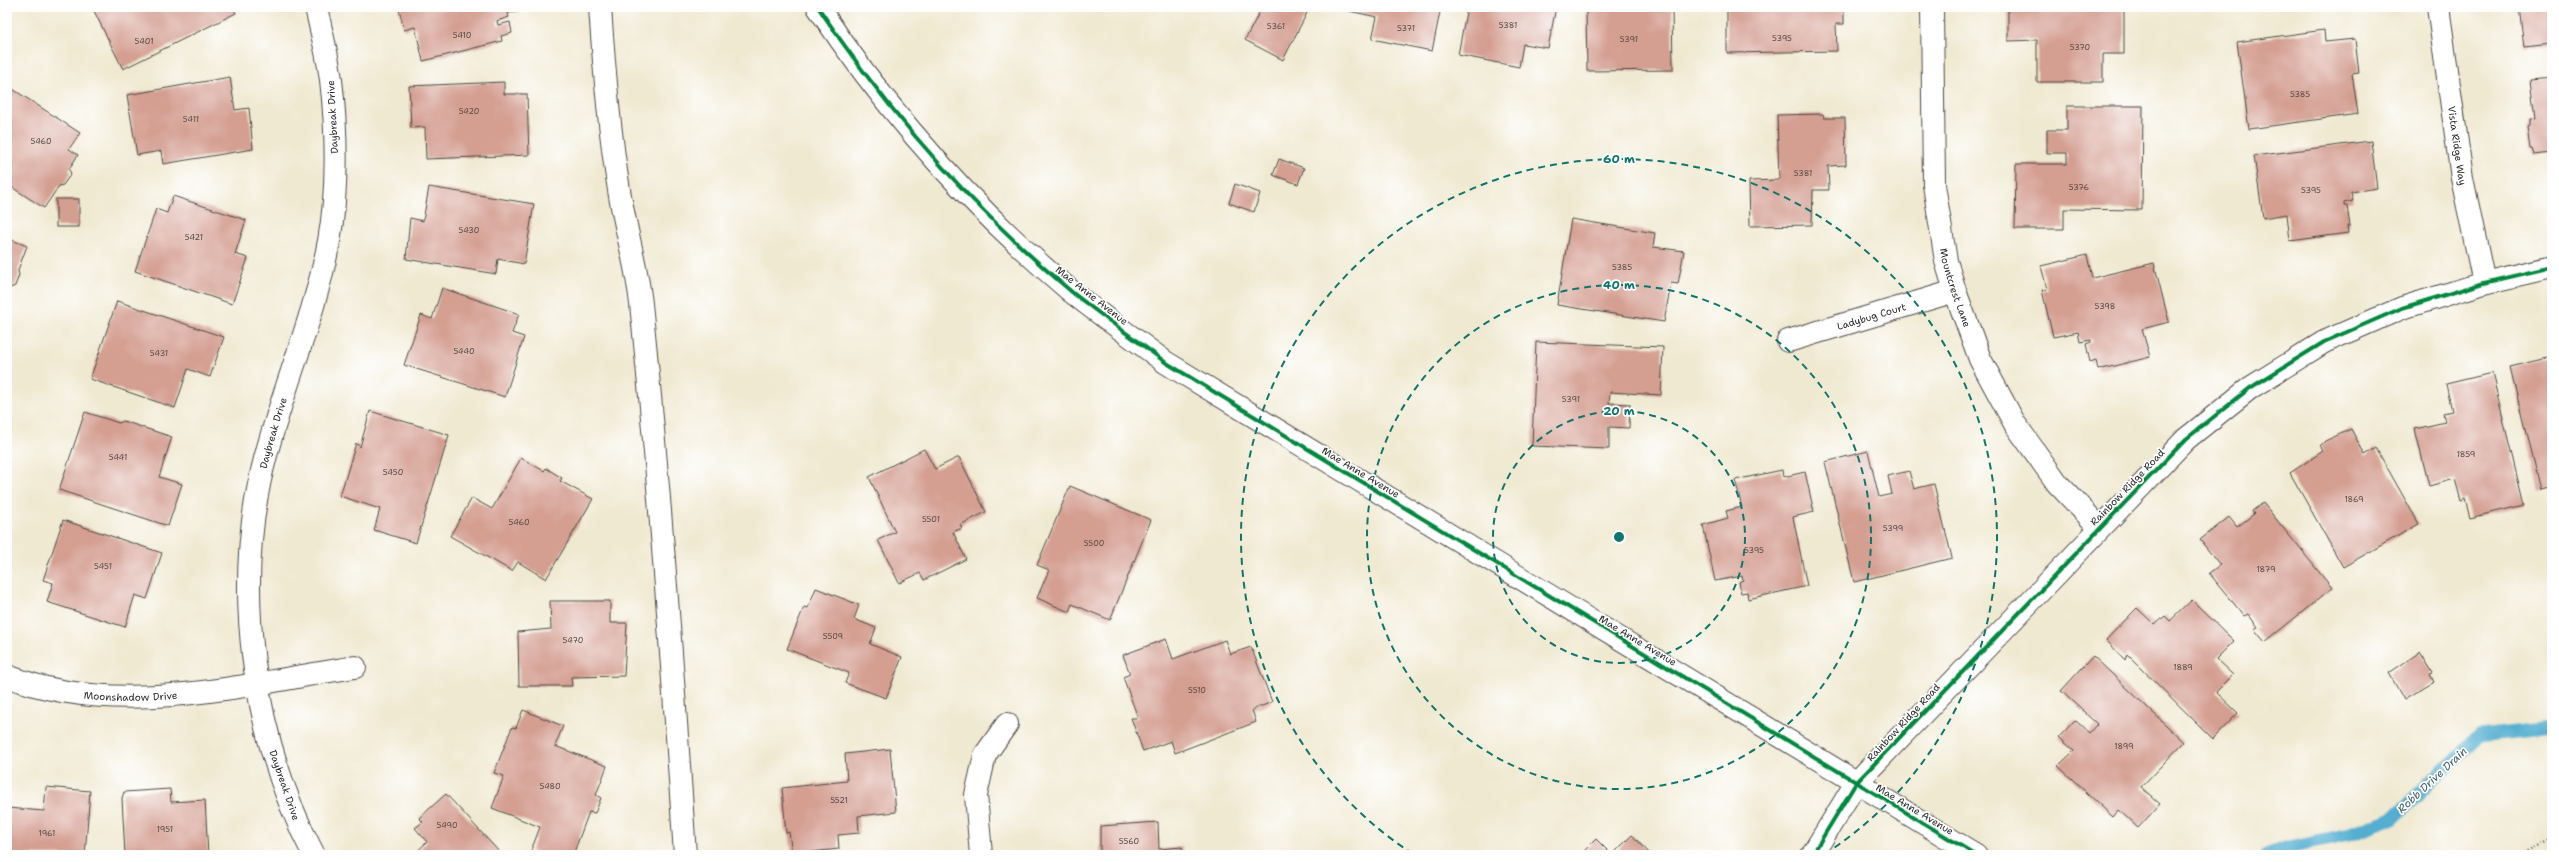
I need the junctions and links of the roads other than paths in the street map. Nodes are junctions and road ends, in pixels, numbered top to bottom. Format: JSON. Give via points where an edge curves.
{"nodes":[{"id":1,"x":316,"y":7,"type":"edge"},
{"id":2,"x":600,"y":7,"type":"edge"},
{"id":3,"x":818,"y":7,"type":"edge"},
{"id":4,"x":1932,"y":7,"type":"edge"},
{"id":5,"x":2438,"y":7,"type":"edge"},
{"id":6,"x":2552,"y":267,"type":"edge"},
{"id":7,"x":2484,"y":283,"type":"junction"},
{"id":8,"x":1955,"y":291,"type":"junction"},
{"id":9,"x":1788,"y":341,"type":"dead end"},
{"id":10,"x":2099,"y":527,"type":"junction"},
{"id":11,"x":355,"y":667,"type":"dead end"},
{"id":12,"x":7,"y":676,"type":"edge"},
{"id":13,"x":256,"y":683,"type":"junction"},
{"id":14,"x":1007,"y":724,"type":"dead end"},
{"id":15,"x":1856,"y":782,"type":"junction"},
{"id":16,"x":314,"y":855,"type":"edge"},
{"id":17,"x":685,"y":855,"type":"edge"},
{"id":18,"x":981,"y":855,"type":"edge"},
{"id":19,"x":1812,"y":855,"type":"edge"},
{"id":20,"x":1976,"y":855,"type":"edge"}],
"edges":[{"from":1,"to":13,"type":"street","name":"Daybreak Drive","via":[[331,79],[335,163],[329,240],[314,311],[287,385],[265,457],[252,530],[249,606]]},
{"from":2,"to":17,"type":"street","via":[[603,64],[619,190],[640,300],[650,391]]},
{"from":3,"to":15,"type":"street","name":"Mae Anne Avenue","via":[[855,63],[919,143],[997,225],[1074,293],[1165,362]]},
{"from":4,"to":8,"type":"street","name":"Mountcrest Lane","via":[[1934,185],[1946,261]]},
{"from":5,"to":7,"type":"street","name":"Vista Ridge Way","via":[[2462,178]]},
{"from":6,"to":7,"type":"street","name":"Rainbow Ridge Road"},
{"from":7,"to":10,"type":"street","name":"Rainbow Ridge Road","via":[[2402,308],[2338,336],[2250,388],[2186,439]]},
{"from":8,"to":9,"type":"street","name":"Ladybug Court"},
{"from":8,"to":10,"type":"street","name":"Mountcrest Lane","via":[[1980,359],[2014,424],[2058,484]]},
{"from":10,"to":15,"type":"street","name":"Rainbow Ridge Road"},
{"from":11,"to":13,"type":"street","name":"Moonshadow Drive"},
{"from":12,"to":13,"type":"street","name":"Moonshadow Drive","via":[[27,684],[87,696],[155,698]]},
{"from":13,"to":16,"type":"street","name":"Daybreak Drive","via":[[275,764],[301,830]]},
{"from":14,"to":18,"type":"street","via":[[985,755],[976,794]]},
{"from":15,"to":19,"type":"street","name":"Rainbow Ridge Road"},
{"from":15,"to":20,"type":"street","name":"Mae Anne Avenue"}]}
